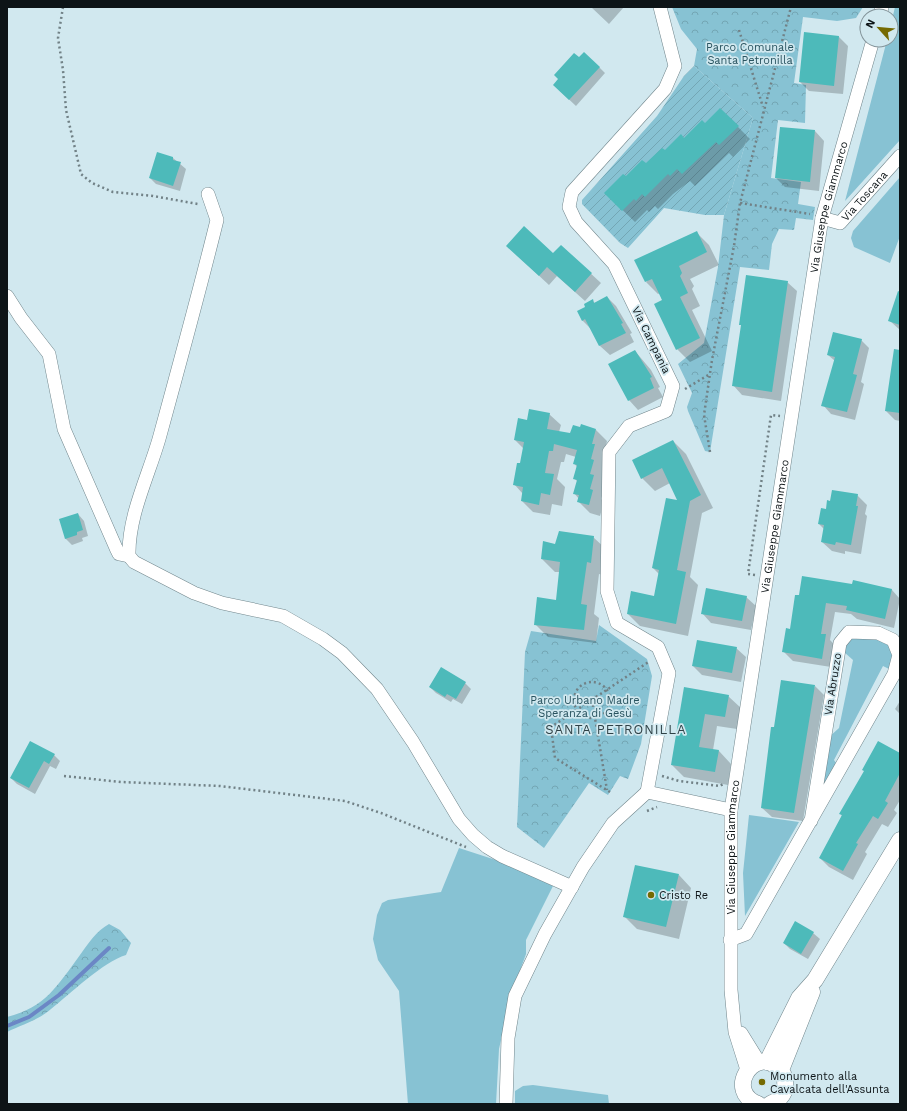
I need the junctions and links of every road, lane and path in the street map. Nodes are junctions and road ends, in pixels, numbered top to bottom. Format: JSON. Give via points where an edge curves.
{"nodes":[{"id":1,"x":63,"y":7,"type":"edge"},
{"id":2,"x":660,"y":7,"type":"edge"},
{"id":3,"x":791,"y":7,"type":"edge"},
{"id":4,"x":739,"y":30,"type":"dead end"},
{"id":5,"x":865,"y":48,"type":"edge"},
{"id":6,"x":763,"y":107,"type":"junction"},
{"id":7,"x":900,"y":156,"type":"edge"},
{"id":8,"x":208,"y":194,"type":"dead end"},
{"id":9,"x":740,"y":203,"type":"junction"},
{"id":10,"x":213,"y":206,"type":"junction"},
{"id":11,"x":818,"y":216,"type":"junction"},
{"id":12,"x":7,"y":296,"type":"edge"},
{"id":13,"x":710,"y":374,"type":"junction"},
{"id":14,"x":670,"y":398,"type":"junction"},
{"id":15,"x":781,"y":409,"type":"dead end"},
{"id":16,"x":710,"y":452,"type":"dead end"},
{"id":17,"x":129,"y":556,"type":"junction"},
{"id":18,"x":758,"y":576,"type":"dead end"},
{"id":19,"x":650,"y":661,"type":"dead end"},
{"id":20,"x":607,"y":690,"type":"junction"},
{"id":21,"x":592,"y":700,"type":"junction"},
{"id":22,"x":577,"y":710,"type":"junction"},
{"id":23,"x":595,"y":718,"type":"junction"},
{"id":24,"x":64,"y":776,"type":"dead end"},
{"id":25,"x":660,"y":776,"type":"dead end"},
{"id":26,"x":724,"y":783,"type":"dead end"},
{"id":27,"x":647,"y":792,"type":"junction"},
{"id":28,"x":659,"y":807,"type":"dead end"},
{"id":29,"x":732,"y":810,"type":"junction"},
{"id":30,"x":640,"y":814,"type":"dead end"},
{"id":31,"x":811,"y":821,"type":"junction"},
{"id":32,"x":900,"y":840,"type":"edge"},
{"id":33,"x":467,"y":847,"type":"dead end"},
{"id":34,"x":572,"y":887,"type":"junction"},
{"id":35,"x":730,"y":940,"type":"junction"},
{"id":36,"x":815,"y":980,"type":"junction"},
{"id":37,"x":758,"y":1065,"type":"junction"},
{"id":38,"x":781,"y":1070,"type":"junction"},
{"id":39,"x":754,"y":1103,"type":"edge"},
{"id":40,"x":506,"y":1104,"type":"edge"},
{"id":41,"x":770,"y":1104,"type":"edge"}],
"edges":[{"from":1,"to":10,"type":"path","via":[[58,38],[66,110],[81,174],[92,183],[113,192]]},
{"from":2,"to":14,"type":"street","name":"Via Campania","via":[[675,66],[666,89],[572,192],[569,207],[576,222],[614,264],[673,386]]},
{"from":3,"to":6,"type":"path"},
{"from":4,"to":6,"type":"path"},
{"from":5,"to":11,"type":"street","name":"Via Giuseppe Giammarco"},
{"from":6,"to":9,"type":"path"},
{"from":7,"to":11,"type":"street","name":"Via Toscana","via":[[840,223]]},
{"from":8,"to":10,"type":"street"},
{"from":9,"to":11,"type":"path"},
{"from":9,"to":13,"type":"path"},
{"from":10,"to":17,"type":"street","via":[[217,220],[158,440],[133,520],[128,542]]},
{"from":11,"to":29,"type":"street","name":"Via Giuseppe Giammarco"},
{"from":12,"to":17,"type":"street","via":[[49,354],[64,429],[119,554]]},
{"from":13,"to":14,"type":"path"},
{"from":13,"to":16,"type":"path","via":[[704,415]]},
{"from":14,"to":27,"type":"street","via":[[666,411],[629,426],[609,452],[607,591],[617,623],[658,647],[669,673]]},
{"from":15,"to":18,"type":"path","via":[[780,416],[771,415],[748,574]]},
{"from":17,"to":34,"type":"street","via":[[134,562],[194,593],[222,603],[282,616],[342,653],[377,689],[413,742],[459,819],[473,835],[502,856]]},
{"from":19,"to":20,"type":"path"},
{"from":20,"to":21,"type":"path"},
{"from":20,"to":22,"type":"path","via":[[603,685],[591,682],[580,687],[574,698]]},
{"from":20,"to":23,"type":"path","via":[[610,695],[609,707],[601,716]]},
{"from":21,"to":22,"type":"path"},
{"from":21,"to":23,"type":"path"},
{"from":22,"to":23,"type":"path","via":[[585,717]]},
{"from":22,"to":23,"type":"path","via":[[551,727],[556,758],[608,792]]},
{"from":24,"to":33,"type":"path","via":[[121,782],[220,786],[345,801]]},
{"from":25,"to":26,"type":"path","via":[[679,782],[720,786]]},
{"from":27,"to":29,"type":"street"},
{"from":27,"to":34,"type":"street","via":[[613,823]]},
{"from":28,"to":30,"type":"path"},
{"from":29,"to":35,"type":"street","name":"Via Giuseppe Giammarco"},
{"from":31,"to":31,"type":"street","name":"Via Abruzzo","via":[[894,674],[899,655],[893,640],[878,633],[849,632],[840,643]]},
{"from":31,"to":35,"type":"street","name":"Via Abruzzo","via":[[746,934]]},
{"from":32,"to":36,"type":"main road"},
{"from":34,"to":40,"type":"street","via":[[514,996],[508,1038]]},
{"from":35,"to":37,"type":"street","name":"Via Giuseppe Giammarco","via":[[734,1020]]},
{"from":36,"to":37,"type":"main road","via":[[799,998]]},
{"from":36,"to":38,"type":"main road","via":[[808,1005]]},
{"from":37,"to":38,"type":"main road","via":[[774,1064]]},
{"from":37,"to":39,"type":"main road","via":[[742,1080],[744,1092]]},
{"from":38,"to":41,"type":"main road","via":[[786,1086],[782,1095]]}]}
